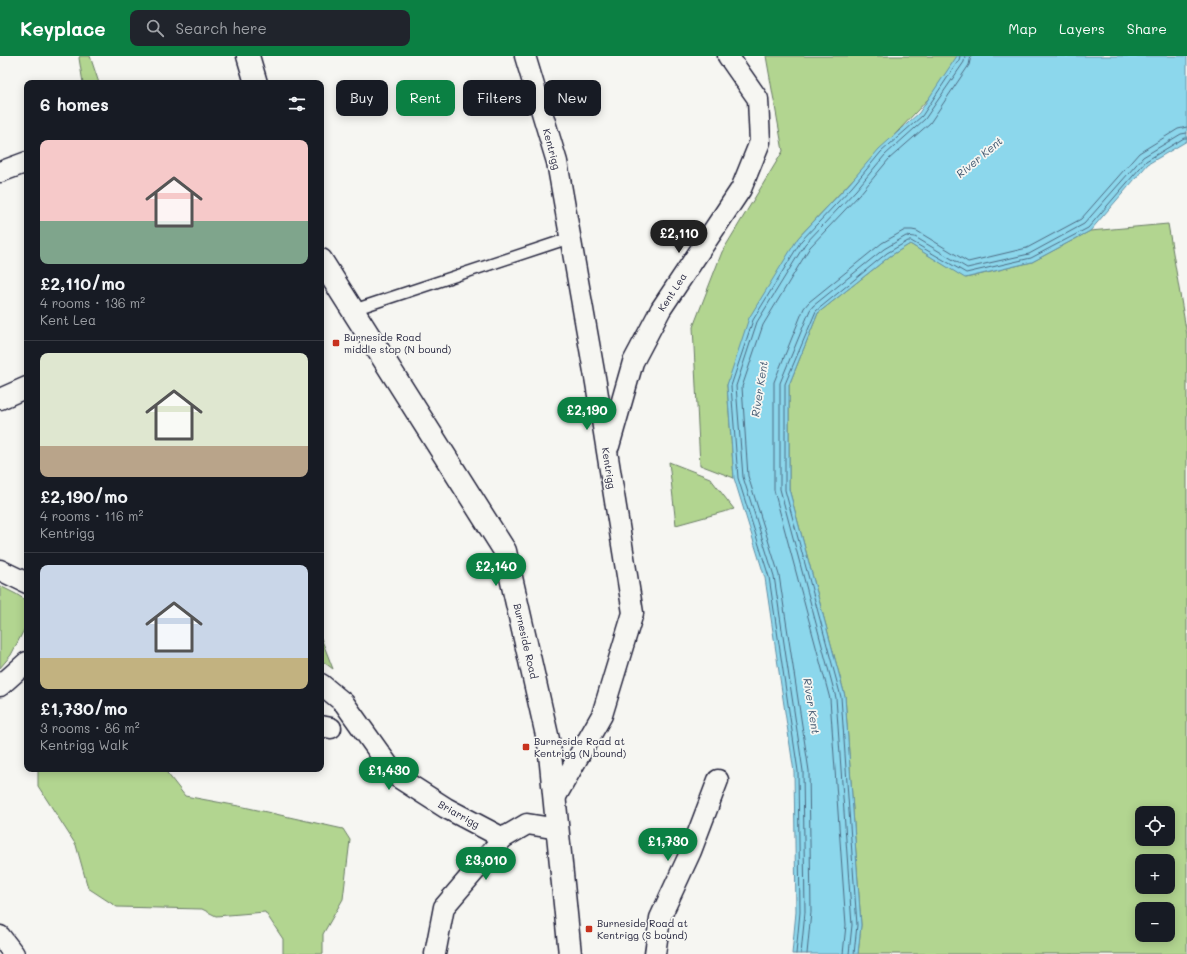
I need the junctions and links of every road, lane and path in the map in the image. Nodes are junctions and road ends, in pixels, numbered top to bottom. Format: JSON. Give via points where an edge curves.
{"nodes":[{"id":1,"x":248,"y":56,"type":"edge"},
{"id":2,"x":525,"y":56,"type":"edge"},
{"id":3,"x":728,"y":56,"type":"edge"},
{"id":4,"x":255,"y":80,"type":"edge"},
{"id":5,"x":24,"y":163,"type":"edge"},
{"id":6,"x":0,"y":172,"type":"edge"},
{"id":7,"x":570,"y":238,"type":"junction"},
{"id":8,"x":324,"y":265,"type":"edge"},
{"id":9,"x":353,"y":310,"type":"junction"},
{"id":10,"x":24,"y":388,"type":"edge"},
{"id":11,"x":0,"y":399,"type":"edge"},
{"id":12,"x":607,"y":452,"type":"junction"},
{"id":13,"x":0,"y":570,"type":"edge"},
{"id":14,"x":24,"y":582,"type":"edge"},
{"id":15,"x":24,"y":665,"type":"edge"},
{"id":16,"x":0,"y":686,"type":"edge"},
{"id":17,"x":324,"y":686,"type":"edge"},
{"id":18,"x":718,"y":780,"type":"dead end"},
{"id":19,"x":555,"y":798,"type":"junction"},
{"id":20,"x":558,"y":829,"type":"junction"},
{"id":21,"x":503,"y":838,"type":"junction"},
{"id":22,"x":0,"y":936,"type":"edge"},
{"id":23,"x":14,"y":954,"type":"edge"},
{"id":24,"x":435,"y":954,"type":"edge"},
{"id":25,"x":570,"y":954,"type":"edge"},
{"id":26,"x":655,"y":954,"type":"edge"}],
"edges":[{"from":1,"to":4,"type":"street"},
{"from":2,"to":7,"type":"street","name":"Kentrigg","via":[[557,162]]},
{"from":3,"to":12,"type":"street","name":"Kent Lea","via":[[758,99],[760,142],[742,189],[661,310],[633,362]]},
{"from":5,"to":6,"type":"street"},
{"from":7,"to":9,"type":"lane"},
{"from":7,"to":12,"type":"street","name":"Kentrigg"},
{"from":8,"to":9,"type":"street","name":"Burneside Road"},
{"from":9,"to":19,"type":"street","name":"Burneside Road","via":[[505,551],[549,744]]},
{"from":10,"to":11,"type":"street"},
{"from":12,"to":19,"type":"street","name":"Kentrigg","via":[[633,613],[602,715]]},
{"from":13,"to":14,"type":"street"},
{"from":15,"to":16,"type":"street"},
{"from":17,"to":21,"type":"street","name":"Briarrigg","via":[[344,703],[396,776],[446,808]]},
{"from":18,"to":26,"type":"street","via":[[691,851],[660,918]]},
{"from":19,"to":20,"type":"street","name":"Burneside Road"},
{"from":20,"to":21,"type":"street","via":[[527,824]]},
{"from":20,"to":25,"type":"street","name":"Burneside Road"},
{"from":21,"to":24,"type":"street","via":[[444,907]]},
{"from":22,"to":23,"type":"street"}]}
